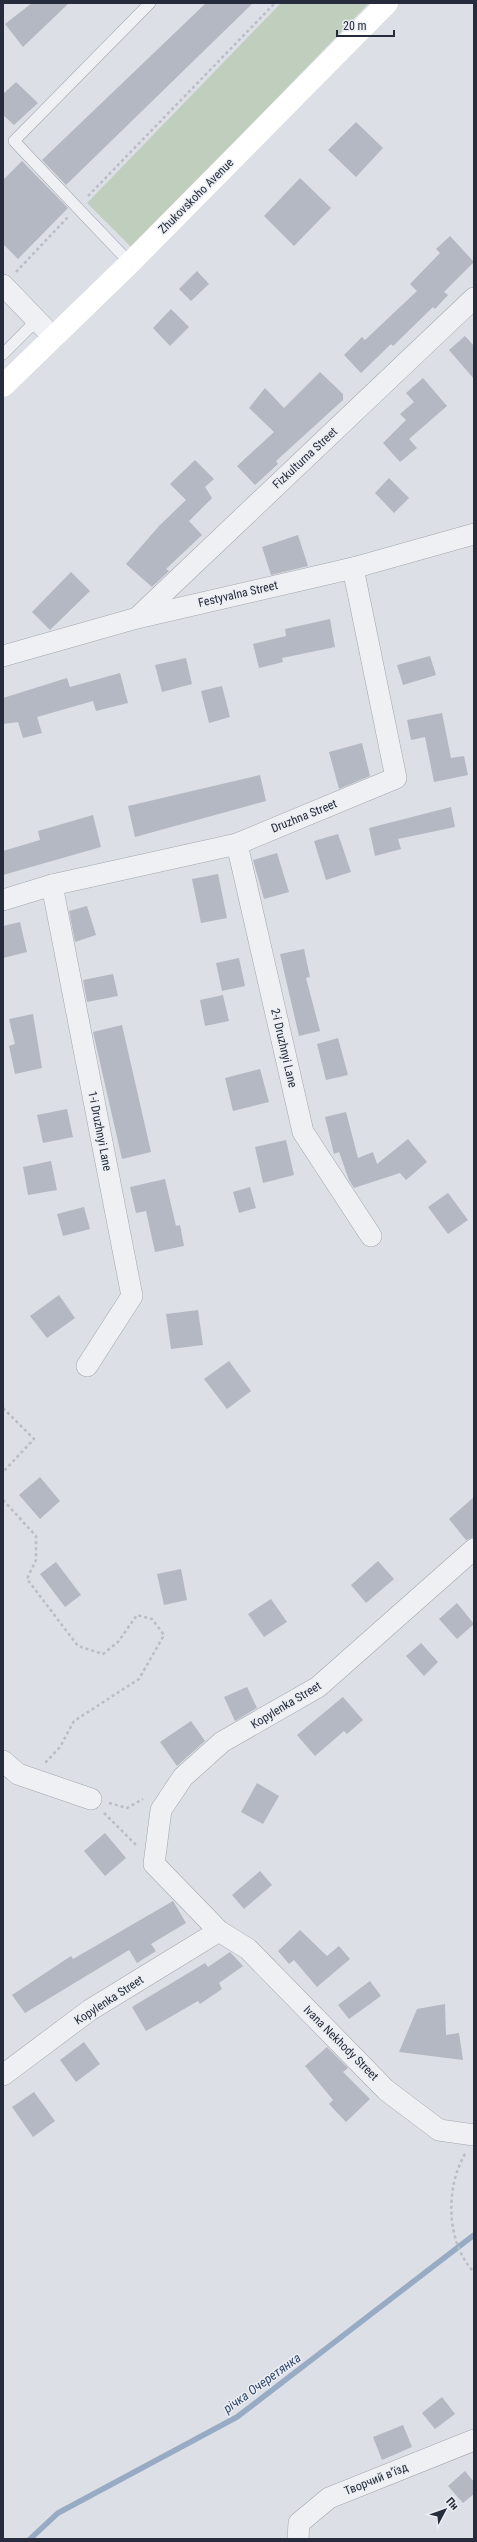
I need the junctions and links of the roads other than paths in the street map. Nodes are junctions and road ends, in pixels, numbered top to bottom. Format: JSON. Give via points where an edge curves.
{"nodes":[{"id":1,"x":150,"y":3,"type":"edge"},
{"id":2,"x":387,"y":3,"type":"edge"},
{"id":3,"x":130,"y":263,"type":"junction"},
{"id":4,"x":3,"y":285,"type":"edge"},
{"id":5,"x":474,"y":298,"type":"edge"},
{"id":6,"x":37,"y":320,"type":"junction"},
{"id":7,"x":53,"y":337,"type":"junction"},
{"id":8,"x":3,"y":354,"type":"edge"},
{"id":9,"x":3,"y":386,"type":"edge"},
{"id":10,"x":474,"y":534,"type":"edge"},
{"id":11,"x":353,"y":568,"type":"junction"},
{"id":12,"x":137,"y":618,"type":"junction"},
{"id":13,"x":3,"y":656,"type":"edge"},
{"id":14,"x":237,"y":844,"type":"junction"},
{"id":15,"x":52,"y":884,"type":"junction"},
{"id":16,"x":3,"y":900,"type":"edge"},
{"id":17,"x":371,"y":1236,"type":"dead end"},
{"id":18,"x":87,"y":1366,"type":"dead end"},
{"id":19,"x":474,"y":1549,"type":"edge"},
{"id":20,"x":3,"y":1760,"type":"edge"},
{"id":21,"x":91,"y":1799,"type":"road end"},
{"id":22,"x":154,"y":1864,"type":"joint"},
{"id":23,"x":219,"y":1931,"type":"junction"},
{"id":24,"x":3,"y":2075,"type":"edge"},
{"id":25,"x":471,"y":2142,"type":"edge"},
{"id":26,"x":474,"y":2440,"type":"edge"},
{"id":27,"x":298,"y":2539,"type":"edge"}],
"edges":[{"from":1,"to":3,"type":"lane","via":[[14,142]]},
{"from":2,"to":3,"type":"street","name":"Zhukovskoho Avenue"},
{"from":3,"to":7,"type":"street","name":"Zhukovskoho Avenue"},
{"from":4,"to":6,"type":"street"},
{"from":5,"to":12,"type":"street","name":"Fizkulturna Street"},
{"from":6,"to":7,"type":"street"},
{"from":6,"to":8,"type":"lane"},
{"from":7,"to":9,"type":"street","name":"Zhukovskoho Avenue"},
{"from":10,"to":11,"type":"street","name":"Festyvalna Street"},
{"from":11,"to":12,"type":"street","name":"Festyvalna Street"},
{"from":11,"to":14,"type":"street","name":"Druzhna Street","via":[[396,778]]},
{"from":12,"to":13,"type":"street","name":"Festyvalna Street"},
{"from":14,"to":15,"type":"street","name":"Druzhna Street"},
{"from":14,"to":17,"type":"street","name":"2-i Druzhnyi Lane","via":[[304,1132]]},
{"from":15,"to":16,"type":"street","name":"Druzhna Street"},
{"from":15,"to":18,"type":"street","name":"1-i Druzhnyi Lane","via":[[132,1296]]},
{"from":19,"to":22,"type":"street","name":"Kopylenka Street","via":[[318,1687],[222,1742],[183,1777],[161,1810]]},
{"from":20,"to":21,"type":"street","via":[[18,1774]]},
{"from":22,"to":23,"type":"street","name":"Ivana Nekhody Street"},
{"from":23,"to":24,"type":"street","name":"Kopylenka Street","via":[[90,2010]]},
{"from":23,"to":25,"type":"street","name":"Ivana Nekhody Street","via":[[248,1949],[386,2090],[439,2130]]},
{"from":26,"to":27,"type":"street","name":"Творчий в’їзд","via":[[329,2498],[299,2523]]}]}
